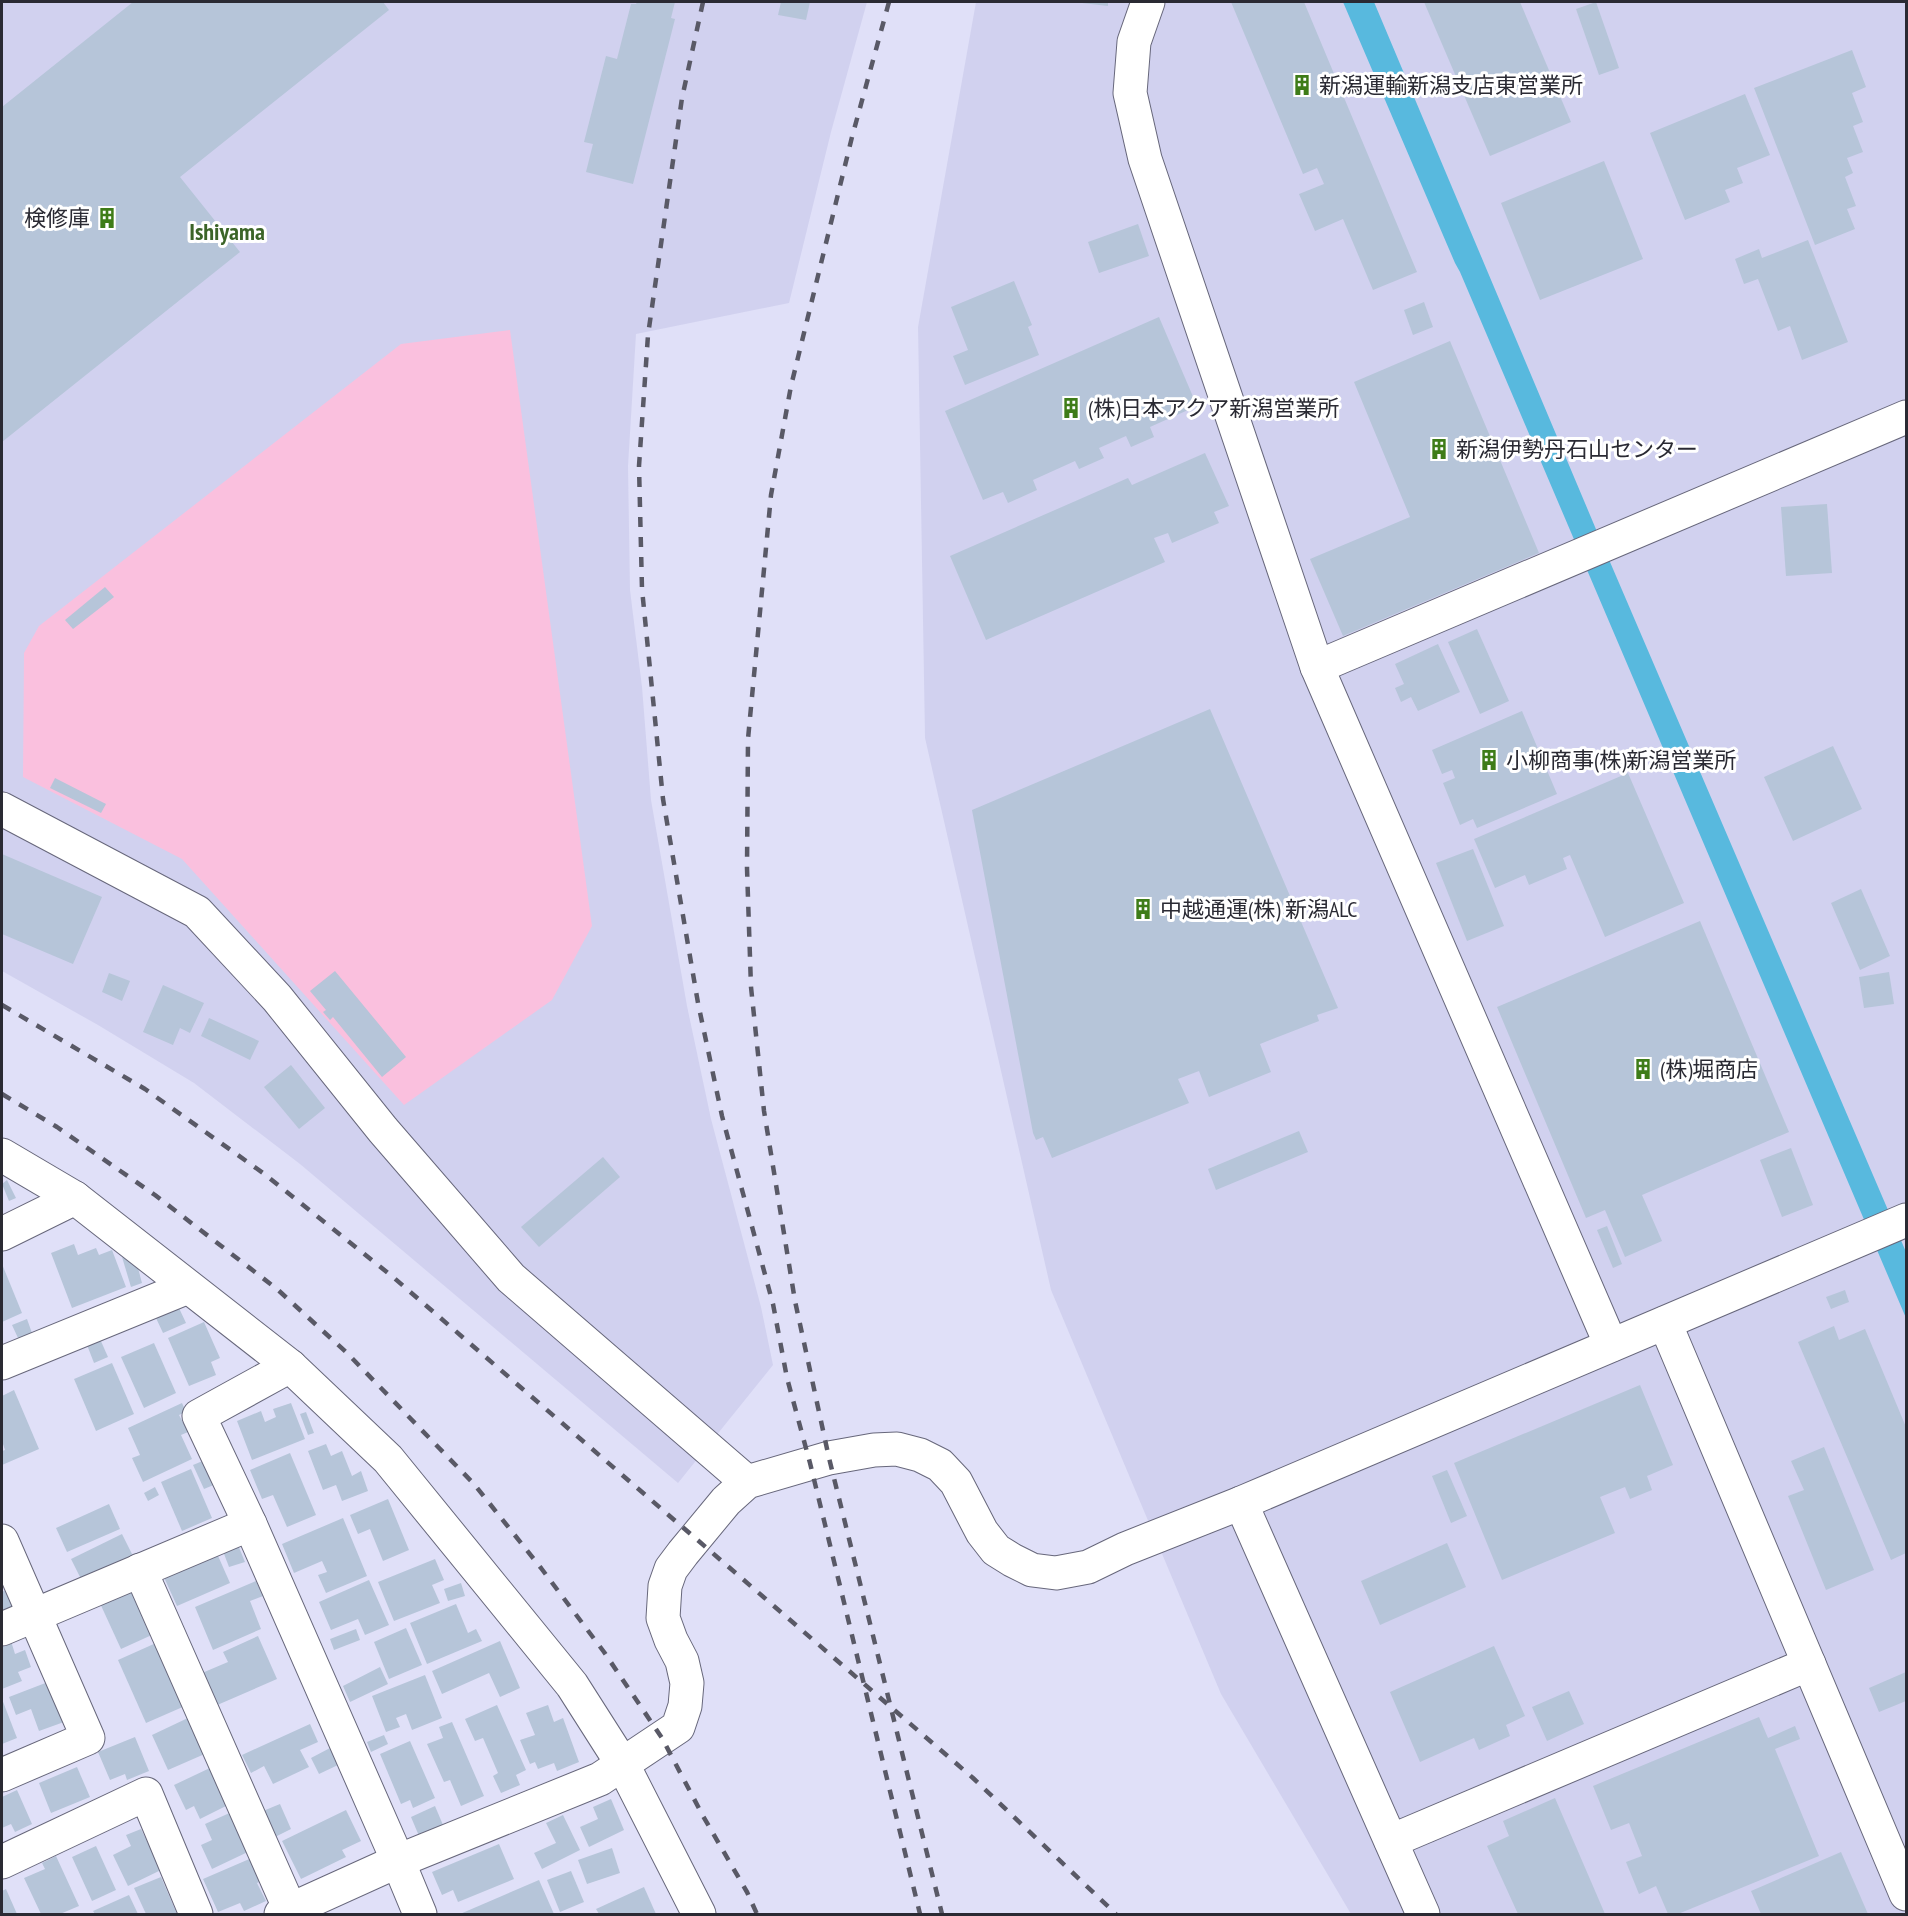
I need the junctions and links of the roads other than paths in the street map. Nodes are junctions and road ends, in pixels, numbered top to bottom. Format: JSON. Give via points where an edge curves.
{"nodes":[{"id":1,"x":1148,"y":2,"type":"edge"},
{"id":2,"x":1906,"y":417,"type":"edge"},
{"id":3,"x":1317,"y":667,"type":"junction"},
{"id":4,"x":2,"y":809,"type":"edge"},
{"id":5,"x":2,"y":1155,"type":"edge"},
{"id":6,"x":75,"y":1198,"type":"junction"},
{"id":7,"x":1906,"y":1220,"type":"edge"},
{"id":8,"x":2,"y":1234,"type":"edge"},
{"id":9,"x":188,"y":1287,"type":"junction"},
{"id":10,"x":1665,"y":1323,"type":"junction"},
{"id":11,"x":1611,"y":1345,"type":"junction"},
{"id":12,"x":2,"y":1363,"type":"edge"},
{"id":13,"x":290,"y":1366,"type":"junction"},
{"id":14,"x":747,"y":1482,"type":"junction"},
{"id":15,"x":1241,"y":1503,"type":"junction"},
{"id":16,"x":250,"y":1524,"type":"junction"},
{"id":17,"x":2,"y":1541,"type":"edge"},
{"id":18,"x":140,"y":1570,"type":"junction"},
{"id":19,"x":34,"y":1615,"type":"junction"},
{"id":20,"x":2,"y":1629,"type":"edge"},
{"id":21,"x":1809,"y":1664,"type":"junction"},
{"id":22,"x":623,"y":1765,"type":"junction"},
{"id":23,"x":2,"y":1775,"type":"edge"},
{"id":24,"x":1391,"y":1841,"type":"junction"},
{"id":25,"x":398,"y":1861,"type":"junction"},
{"id":26,"x":2,"y":1862,"type":"edge"},
{"id":27,"x":1906,"y":1894,"type":"edge"},
{"id":28,"x":288,"y":1913,"type":"edge"},
{"id":29,"x":196,"y":1914,"type":"edge"},
{"id":30,"x":420,"y":1914,"type":"edge"},
{"id":31,"x":699,"y":1914,"type":"edge"},
{"id":32,"x":1423,"y":1914,"type":"edge"}],
"edges":[{"from":1,"to":3,"type":"street","via":[[1134,42],[1130,93],[1145,159]]},
{"from":2,"to":3,"type":"street"},
{"from":3,"to":11,"type":"street"},
{"from":4,"to":14,"type":"street","via":[[197,912],[277,998],[383,1130],[511,1278]]},
{"from":5,"to":6,"type":"street"},
{"from":6,"to":8,"type":"street"},
{"from":6,"to":9,"type":"street"},
{"from":7,"to":10,"type":"street"},
{"from":9,"to":12,"type":"street"},
{"from":9,"to":13,"type":"street"},
{"from":10,"to":11,"type":"street"},
{"from":10,"to":21,"type":"street"},
{"from":11,"to":15,"type":"street"},
{"from":13,"to":16,"type":"street","via":[[199,1416]]},
{"from":13,"to":22,"type":"street","via":[[396,1468],[572,1685]]},
{"from":14,"to":15,"type":"street","via":[[829,1458],[874,1450],[897,1449],[920,1455],[940,1465],[956,1482],[996,1550],[1032,1570],[1056,1573],[1088,1567]]},
{"from":14,"to":22,"type":"street","via":[[726,1501],[671,1569],[665,1586],[663,1618],[687,1683],[678,1727]]},
{"from":15,"to":24,"type":"street"},
{"from":16,"to":18,"type":"street"},
{"from":16,"to":25,"type":"street"},
{"from":17,"to":19,"type":"street"},
{"from":18,"to":19,"type":"street"},
{"from":18,"to":28,"type":"street"},
{"from":19,"to":20,"type":"street"},
{"from":19,"to":23,"type":"street","via":[[88,1738]]},
{"from":21,"to":24,"type":"street"},
{"from":21,"to":27,"type":"street"},
{"from":22,"to":25,"type":"street","via":[[600,1779]]},
{"from":22,"to":31,"type":"street"},
{"from":24,"to":32,"type":"street"},
{"from":25,"to":28,"type":"street"},
{"from":25,"to":30,"type":"street"},
{"from":26,"to":29,"type":"street","via":[[146,1794]]}]}
